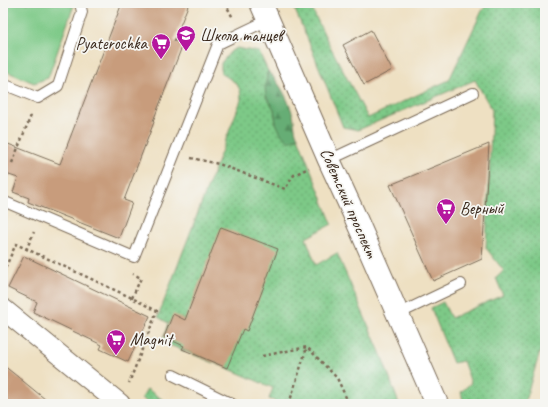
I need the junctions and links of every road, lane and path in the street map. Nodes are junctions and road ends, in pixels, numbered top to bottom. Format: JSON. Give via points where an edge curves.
{"nodes":[{"id":1,"x":80,"y":3,"type":"edge"},
{"id":2,"x":264,"y":11,"type":"edge"},
{"id":3,"x":3,"y":84,"type":"edge"},
{"id":4,"x":473,"y":93,"type":"dead end"},
{"id":5,"x":38,"y":98,"type":"junction"},
{"id":6,"x":175,"y":152,"type":"junction"},
{"id":7,"x":12,"y":163,"type":"dead end"},
{"id":8,"x":321,"y":163,"type":"junction"},
{"id":9,"x":8,"y":174,"type":"dead end"},
{"id":10,"x":3,"y":187,"type":"edge"},
{"id":11,"x":3,"y":202,"type":"edge"},
{"id":12,"x":134,"y":257,"type":"junction"},
{"id":13,"x":3,"y":273,"type":"edge"},
{"id":14,"x":461,"y":284,"type":"dead end"},
{"id":15,"x":132,"y":298,"type":"junction"},
{"id":16,"x":3,"y":309,"type":"edge"},
{"id":17,"x":398,"y":314,"type":"junction"},
{"id":18,"x":307,"y":347,"type":"junction"},
{"id":19,"x":262,"y":356,"type":"dead end"},
{"id":20,"x":173,"y":375,"type":"dead end"},
{"id":21,"x":129,"y":383,"type":"dead end"},
{"id":22,"x":120,"y":404,"type":"edge"},
{"id":23,"x":232,"y":404,"type":"edge"},
{"id":24,"x":289,"y":404,"type":"edge"},
{"id":25,"x":349,"y":404,"type":"edge"},
{"id":26,"x":437,"y":404,"type":"edge"}],
"edges":[{"from":1,"to":5,"type":"lane","via":[[82,12],[58,86]]},
{"from":2,"to":6,"type":"lane","via":[[218,44]]},
{"from":2,"to":8,"type":"main road","name":"Советский проспект"},
{"from":3,"to":5,"type":"lane"},
{"from":4,"to":8,"type":"lane"},
{"from":5,"to":7,"type":"path"},
{"from":6,"to":8,"type":"path","via":[[219,164],[285,189],[294,175]]},
{"from":6,"to":12,"type":"lane"},
{"from":8,"to":17,"type":"main road","name":"Советский проспект","via":[[353,212]]},
{"from":9,"to":10,"type":"path"},
{"from":11,"to":12,"type":"lane"},
{"from":12,"to":15,"type":"path","via":[[128,271],[141,278]]},
{"from":13,"to":15,"type":"path","via":[[16,244]]},
{"from":14,"to":17,"type":"lane"},
{"from":15,"to":21,"type":"path","via":[[157,311]]},
{"from":16,"to":22,"type":"street"},
{"from":17,"to":26,"type":"main road","name":"Советский проспект"},
{"from":18,"to":19,"type":"path"},
{"from":18,"to":24,"type":"path"},
{"from":18,"to":25,"type":"path","via":[[337,378]]},
{"from":20,"to":23,"type":"lane"}]}
